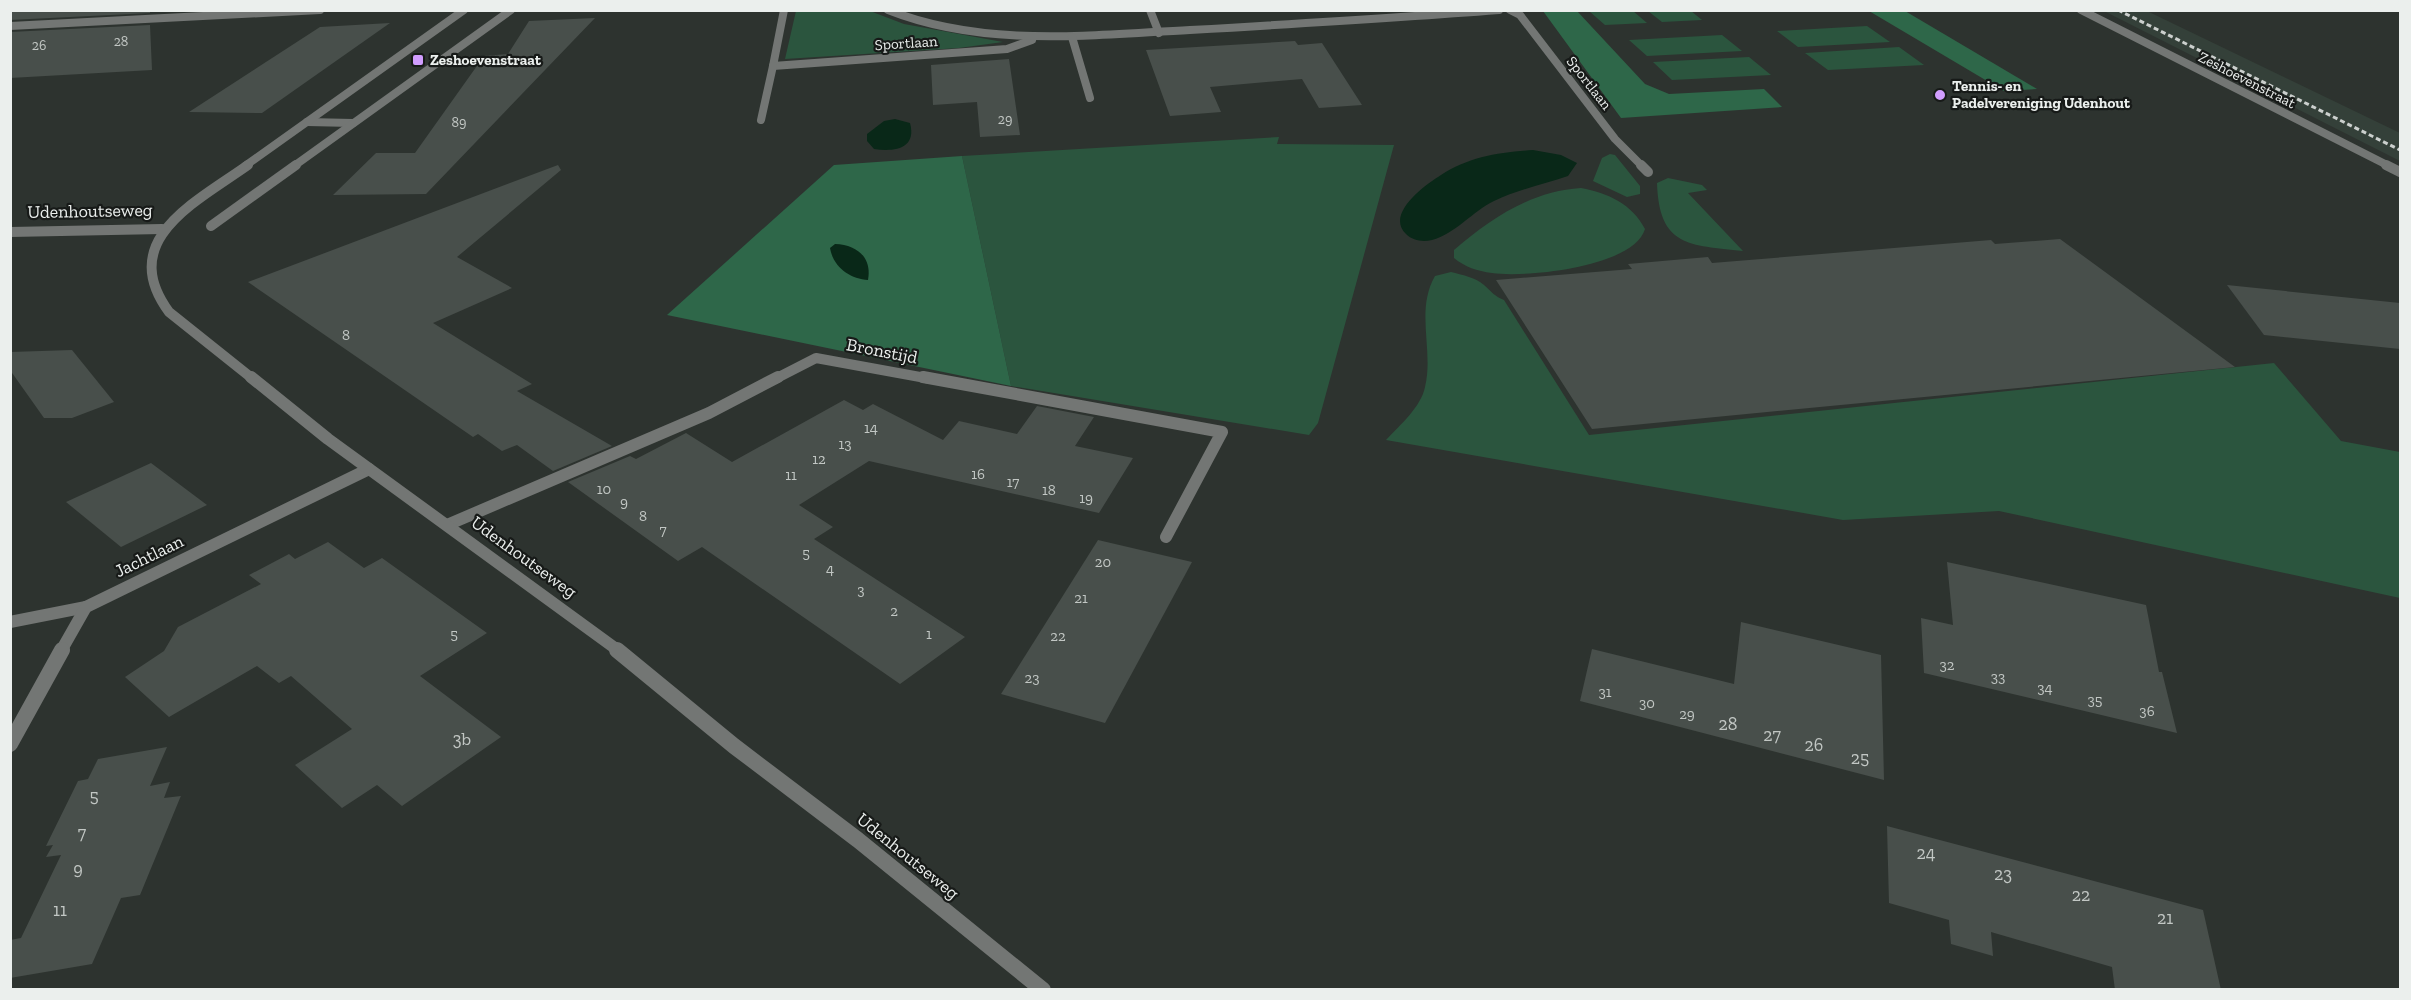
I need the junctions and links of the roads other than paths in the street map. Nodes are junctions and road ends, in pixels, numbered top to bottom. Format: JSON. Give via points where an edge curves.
{"nodes":[{"id":1,"x":159,"y":10,"type":"edge"},
{"id":2,"x":320,"y":10,"type":"edge"},
{"id":3,"x":464,"y":10,"type":"edge"},
{"id":4,"x":511,"y":10,"type":"edge"},
{"id":5,"x":784,"y":10,"type":"edge"},
{"id":6,"x":888,"y":10,"type":"edge"},
{"id":7,"x":1150,"y":10,"type":"edge"},
{"id":8,"x":1499,"y":10,"type":"edge"},
{"id":9,"x":1510,"y":10,"type":"edge"},
{"id":10,"x":2081,"y":10,"type":"edge"},
{"id":11,"x":151,"y":19,"type":"junction"},
{"id":12,"x":10,"y":26,"type":"edge"},
{"id":13,"x":1159,"y":33,"type":"junction"},
{"id":14,"x":1039,"y":37,"type":"junction"},
{"id":15,"x":1072,"y":37,"type":"junction"},
{"id":16,"x":773,"y":66,"type":"junction"},
{"id":17,"x":1090,"y":98,"type":"dead end"},
{"id":18,"x":761,"y":120,"type":"dead end"},
{"id":19,"x":307,"y":122,"type":"junction"},
{"id":20,"x":353,"y":123,"type":"junction"},
{"id":21,"x":1648,"y":172,"type":"dead end"},
{"id":22,"x":2400,"y":172,"type":"edge"},
{"id":23,"x":211,"y":226,"type":"dead end"},
{"id":24,"x":162,"y":230,"type":"junction"},
{"id":25,"x":10,"y":232,"type":"edge"},
{"id":26,"x":369,"y":468,"type":"junction"},
{"id":27,"x":447,"y":525,"type":"junction"},
{"id":28,"x":1166,"y":537,"type":"dead end"},
{"id":29,"x":86,"y":607,"type":"junction"},
{"id":30,"x":10,"y":622,"type":"edge"},
{"id":31,"x":10,"y":744,"type":"edge"},
{"id":32,"x":1043,"y":990,"type":"edge"}],
"edges":[{"from":1,"to":11,"type":"street"},
{"from":2,"to":11,"type":"street"},
{"from":3,"to":19,"type":"street"},
{"from":4,"to":20,"type":"street"},
{"from":5,"to":16,"type":"street"},
{"from":6,"to":14,"type":"street","name":"Sportlaan","via":[[955,29]]},
{"from":7,"to":13,"type":"street"},
{"from":8,"to":13,"type":"street","name":"Sportlaan"},
{"from":9,"to":21,"type":"street","name":"Sportlaan","via":[[1520,15],[1615,139]]},
{"from":10,"to":22,"type":"street","name":"Zeshoevenstraat"},
{"from":11,"to":12,"type":"street"},
{"from":13,"to":15,"type":"street","name":"Sportlaan"},
{"from":14,"to":15,"type":"street","name":"Sportlaan"},
{"from":14,"to":16,"type":"street","name":"Sportlaan","via":[[1007,49]]},
{"from":15,"to":17,"type":"street"},
{"from":16,"to":18,"type":"street"},
{"from":19,"to":20,"type":"street"},
{"from":19,"to":24,"type":"street"},
{"from":20,"to":23,"type":"street"},
{"from":24,"to":25,"type":"street","name":"Udenhoutseweg"},
{"from":24,"to":26,"type":"street","name":"Udenhoutseweg","via":[[154,248],[149,279],[161,303]]},
{"from":26,"to":27,"type":"street","name":"Udenhoutseweg"},
{"from":26,"to":29,"type":"street","name":"Jachtlaan"},
{"from":27,"to":28,"type":"street","name":"Bronstijd","via":[[709,413],[816,358],[1222,432]]},
{"from":27,"to":32,"type":"street","name":"Udenhoutseweg","via":[[624,655]]},
{"from":29,"to":30,"type":"street","name":"Jachtlaan"},
{"from":29,"to":31,"type":"street"}]}
